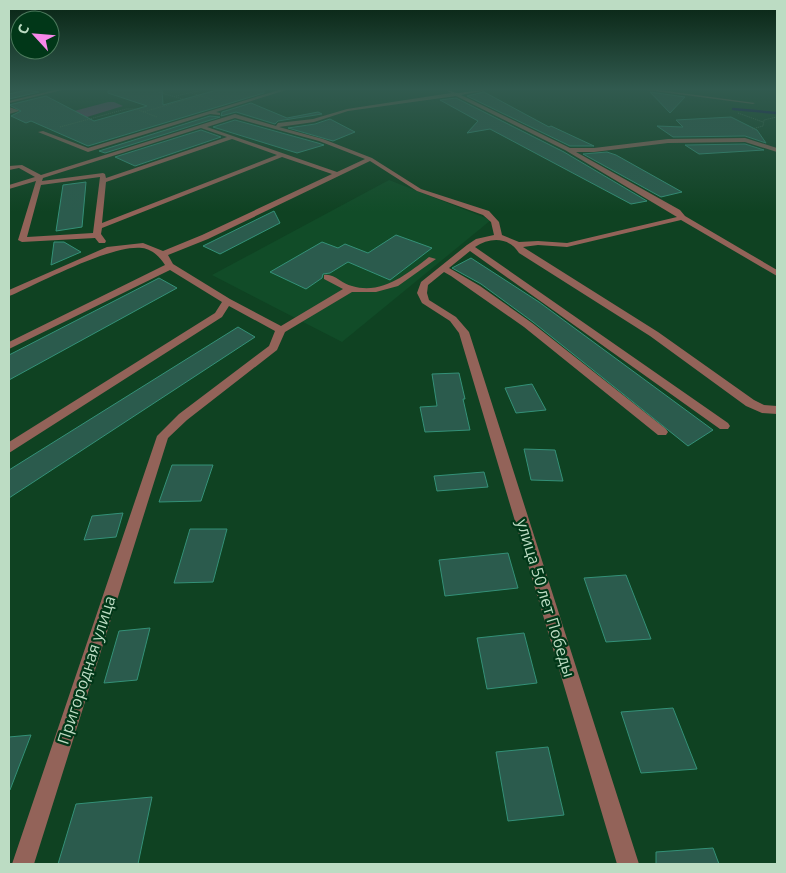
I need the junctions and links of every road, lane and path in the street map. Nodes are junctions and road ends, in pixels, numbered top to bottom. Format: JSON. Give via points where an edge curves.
{"nodes":[{"id":1,"x":46,"y":131,"type":"edge"},
{"id":2,"x":150,"y":131,"type":"edge"},
{"id":3,"x":185,"y":131,"type":"edge"},
{"id":4,"x":214,"y":131,"type":"edge"},
{"id":5,"x":290,"y":131,"type":"edge"},
{"id":6,"x":528,"y":131,"type":"edge"},
{"id":7,"x":41,"y":132,"type":"joint"},
{"id":8,"x":140,"y":134,"type":"junction"},
{"id":9,"x":233,"y":137,"type":"junction"},
{"id":10,"x":157,"y":140,"type":"junction"},
{"id":11,"x":566,"y":150,"type":"junction"},
{"id":12,"x":777,"y":150,"type":"edge"},
{"id":13,"x":282,"y":155,"type":"junction"},
{"id":14,"x":370,"y":159,"type":"junction"},
{"id":15,"x":9,"y":168,"type":"edge"},
{"id":16,"x":337,"y":174,"type":"junction"},
{"id":17,"x":39,"y":180,"type":"junction"},
{"id":18,"x":103,"y":182,"type":"junction"},
{"id":19,"x":9,"y":187,"type":"edge"},
{"id":20,"x":682,"y":218,"type":"junction"},
{"id":21,"x":97,"y":231,"type":"junction"},
{"id":22,"x":498,"y":236,"type":"junction"},
{"id":23,"x":518,"y":245,"type":"junction"},
{"id":24,"x":470,"y":247,"type":"junction"},
{"id":25,"x":110,"y":249,"type":"junction"},
{"id":26,"x":163,"y":254,"type":"junction"},
{"id":27,"x":432,"y":259,"type":"dead end"},
{"id":28,"x":170,"y":266,"type":"junction"},
{"id":29,"x":443,"y":268,"type":"junction"},
{"id":30,"x":777,"y":274,"type":"edge"},
{"id":31,"x":327,"y":277,"type":"dead end"},
{"id":32,"x":350,"y":289,"type":"junction"},
{"id":33,"x":9,"y":292,"type":"edge"},
{"id":34,"x":227,"y":301,"type":"junction"},
{"id":35,"x":280,"y":330,"type":"junction"},
{"id":36,"x":9,"y":346,"type":"edge"},
{"id":37,"x":777,"y":410,"type":"edge"},
{"id":38,"x":724,"y":426,"type":"dead end"},
{"id":39,"x":662,"y":432,"type":"dead end"},
{"id":40,"x":9,"y":448,"type":"edge"},
{"id":41,"x":23,"y":864,"type":"edge"},
{"id":42,"x":628,"y":864,"type":"edge"}],
"edges":[{"from":1,"to":7,"type":"path"},
{"from":2,"to":8,"type":"street"},
{"from":3,"to":10,"type":"street"},
{"from":4,"to":9,"type":"street"},
{"from":5,"to":14,"type":"street"},
{"from":6,"to":11,"type":"street"},
{"from":7,"to":8,"type":"street","via":[[84,150]]},
{"from":8,"to":10,"type":"street"},
{"from":9,"to":13,"type":"street"},
{"from":9,"to":18,"type":"street"},
{"from":10,"to":17,"type":"street"},
{"from":11,"to":12,"type":"street","via":[[680,141],[745,140]]},
{"from":11,"to":20,"type":"street","via":[[677,212]]},
{"from":13,"to":16,"type":"street"},
{"from":13,"to":21,"type":"street"},
{"from":14,"to":16,"type":"street"},
{"from":14,"to":22,"type":"street","via":[[385,165],[402,181],[419,190],[486,213],[497,224]]},
{"from":15,"to":17,"type":"street","via":[[20,166]]},
{"from":16,"to":26,"type":"street"},
{"from":17,"to":18,"type":"street","via":[[102,175]]},
{"from":17,"to":19,"type":"street"},
{"from":17,"to":21,"type":"street","via":[[22,240]]},
{"from":18,"to":21,"type":"street"},
{"from":20,"to":23,"type":"street","via":[[567,245]]},
{"from":20,"to":30,"type":"street"},
{"from":21,"to":25,"type":"street"},
{"from":22,"to":23,"type":"street"},
{"from":22,"to":24,"type":"street"},
{"from":23,"to":37,"type":"street","via":[[522,251],[654,334],[750,403],[762,409]]},
{"from":24,"to":29,"type":"street"},
{"from":24,"to":38,"type":"street"},
{"from":25,"to":26,"type":"street","via":[[143,246]]},
{"from":25,"to":33,"type":"street"},
{"from":26,"to":28,"type":"street"},
{"from":27,"to":32,"type":"street","via":[[397,285],[366,291]]},
{"from":28,"to":34,"type":"street"},
{"from":28,"to":36,"type":"street"},
{"from":29,"to":39,"type":"street","via":[[465,280],[560,349]]},
{"from":29,"to":42,"type":"street","name":"улица 50 лет Победы","via":[[424,284],[422,293],[425,301],[453,319],[464,332]]},
{"from":31,"to":32,"type":"street"},
{"from":32,"to":35,"type":"street"},
{"from":34,"to":35,"type":"street"},
{"from":34,"to":40,"type":"street","via":[[219,315]]},
{"from":35,"to":41,"type":"street","name":"Пригородная улица","via":[[273,348],[183,416],[162,436]]}]}
